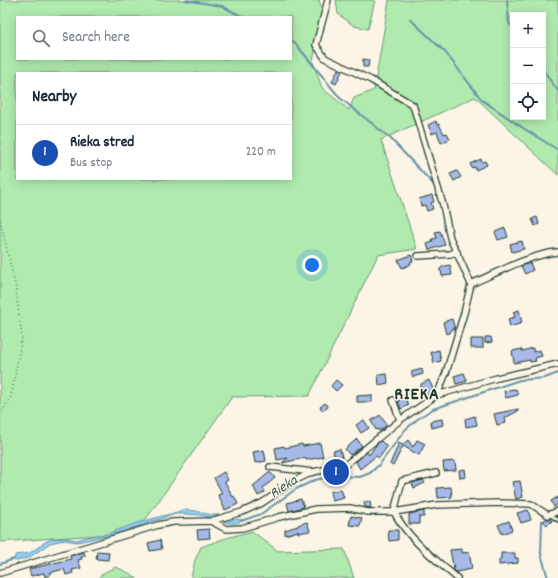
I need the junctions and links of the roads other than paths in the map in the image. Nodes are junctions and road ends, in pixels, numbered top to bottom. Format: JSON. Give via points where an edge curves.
{"nodes":[{"id":1,"x":328,"y":0,"type":"edge"},
{"id":2,"x":456,"y":252,"type":"junction"},
{"id":3,"x":558,"y":252,"type":"edge"},
{"id":4,"x":418,"y":256,"type":"dead end"},
{"id":5,"x":471,"y":284,"type":"junction"},
{"id":6,"x":558,"y":364,"type":"edge"},
{"id":7,"x":437,"y":395,"type":"junction"},
{"id":8,"x":393,"y":400,"type":"dead end"},
{"id":9,"x":400,"y":420,"type":"junction"},
{"id":10,"x":270,"y":467,"type":"dead end"},
{"id":11,"x":313,"y":472,"type":"junction"},
{"id":12,"x":436,"y":473,"type":"dead end"},
{"id":13,"x":558,"y":511,"type":"edge"},
{"id":14,"x":394,"y":512,"type":"junction"},
{"id":15,"x":548,"y":514,"type":"junction"},
{"id":16,"x":558,"y":520,"type":"edge"},
{"id":17,"x":212,"y":521,"type":"junction"},
{"id":18,"x":0,"y":572,"type":"edge"},
{"id":19,"x":457,"y":578,"type":"edge"}],
"edges":[{"from":1,"to":2,"type":"street","via":[[316,45],[326,58],[371,80],[413,105]]},
{"from":2,"to":4,"type":"street"},
{"from":2,"to":5,"type":"street"},
{"from":3,"to":5,"type":"street","via":[[529,260]]},
{"from":5,"to":7,"type":"street","via":[[446,373]]},
{"from":6,"to":7,"type":"street"},
{"from":7,"to":9,"type":"street"},
{"from":8,"to":9,"type":"street"},
{"from":9,"to":11,"type":"street","via":[[344,466]]},
{"from":10,"to":11,"type":"street"},
{"from":11,"to":17,"type":"street","via":[[262,503]]},
{"from":12,"to":14,"type":"street","via":[[402,481]]},
{"from":13,"to":15,"type":"street"},
{"from":14,"to":15,"type":"street","via":[[437,505],[500,503],[531,504]]},
{"from":14,"to":17,"type":"street","via":[[368,512],[350,508],[316,509],[242,528],[226,529]]},
{"from":14,"to":19,"type":"street","via":[[410,537]]},
{"from":15,"to":16,"type":"lane"},
{"from":17,"to":18,"type":"street","via":[[158,525]]}]}
